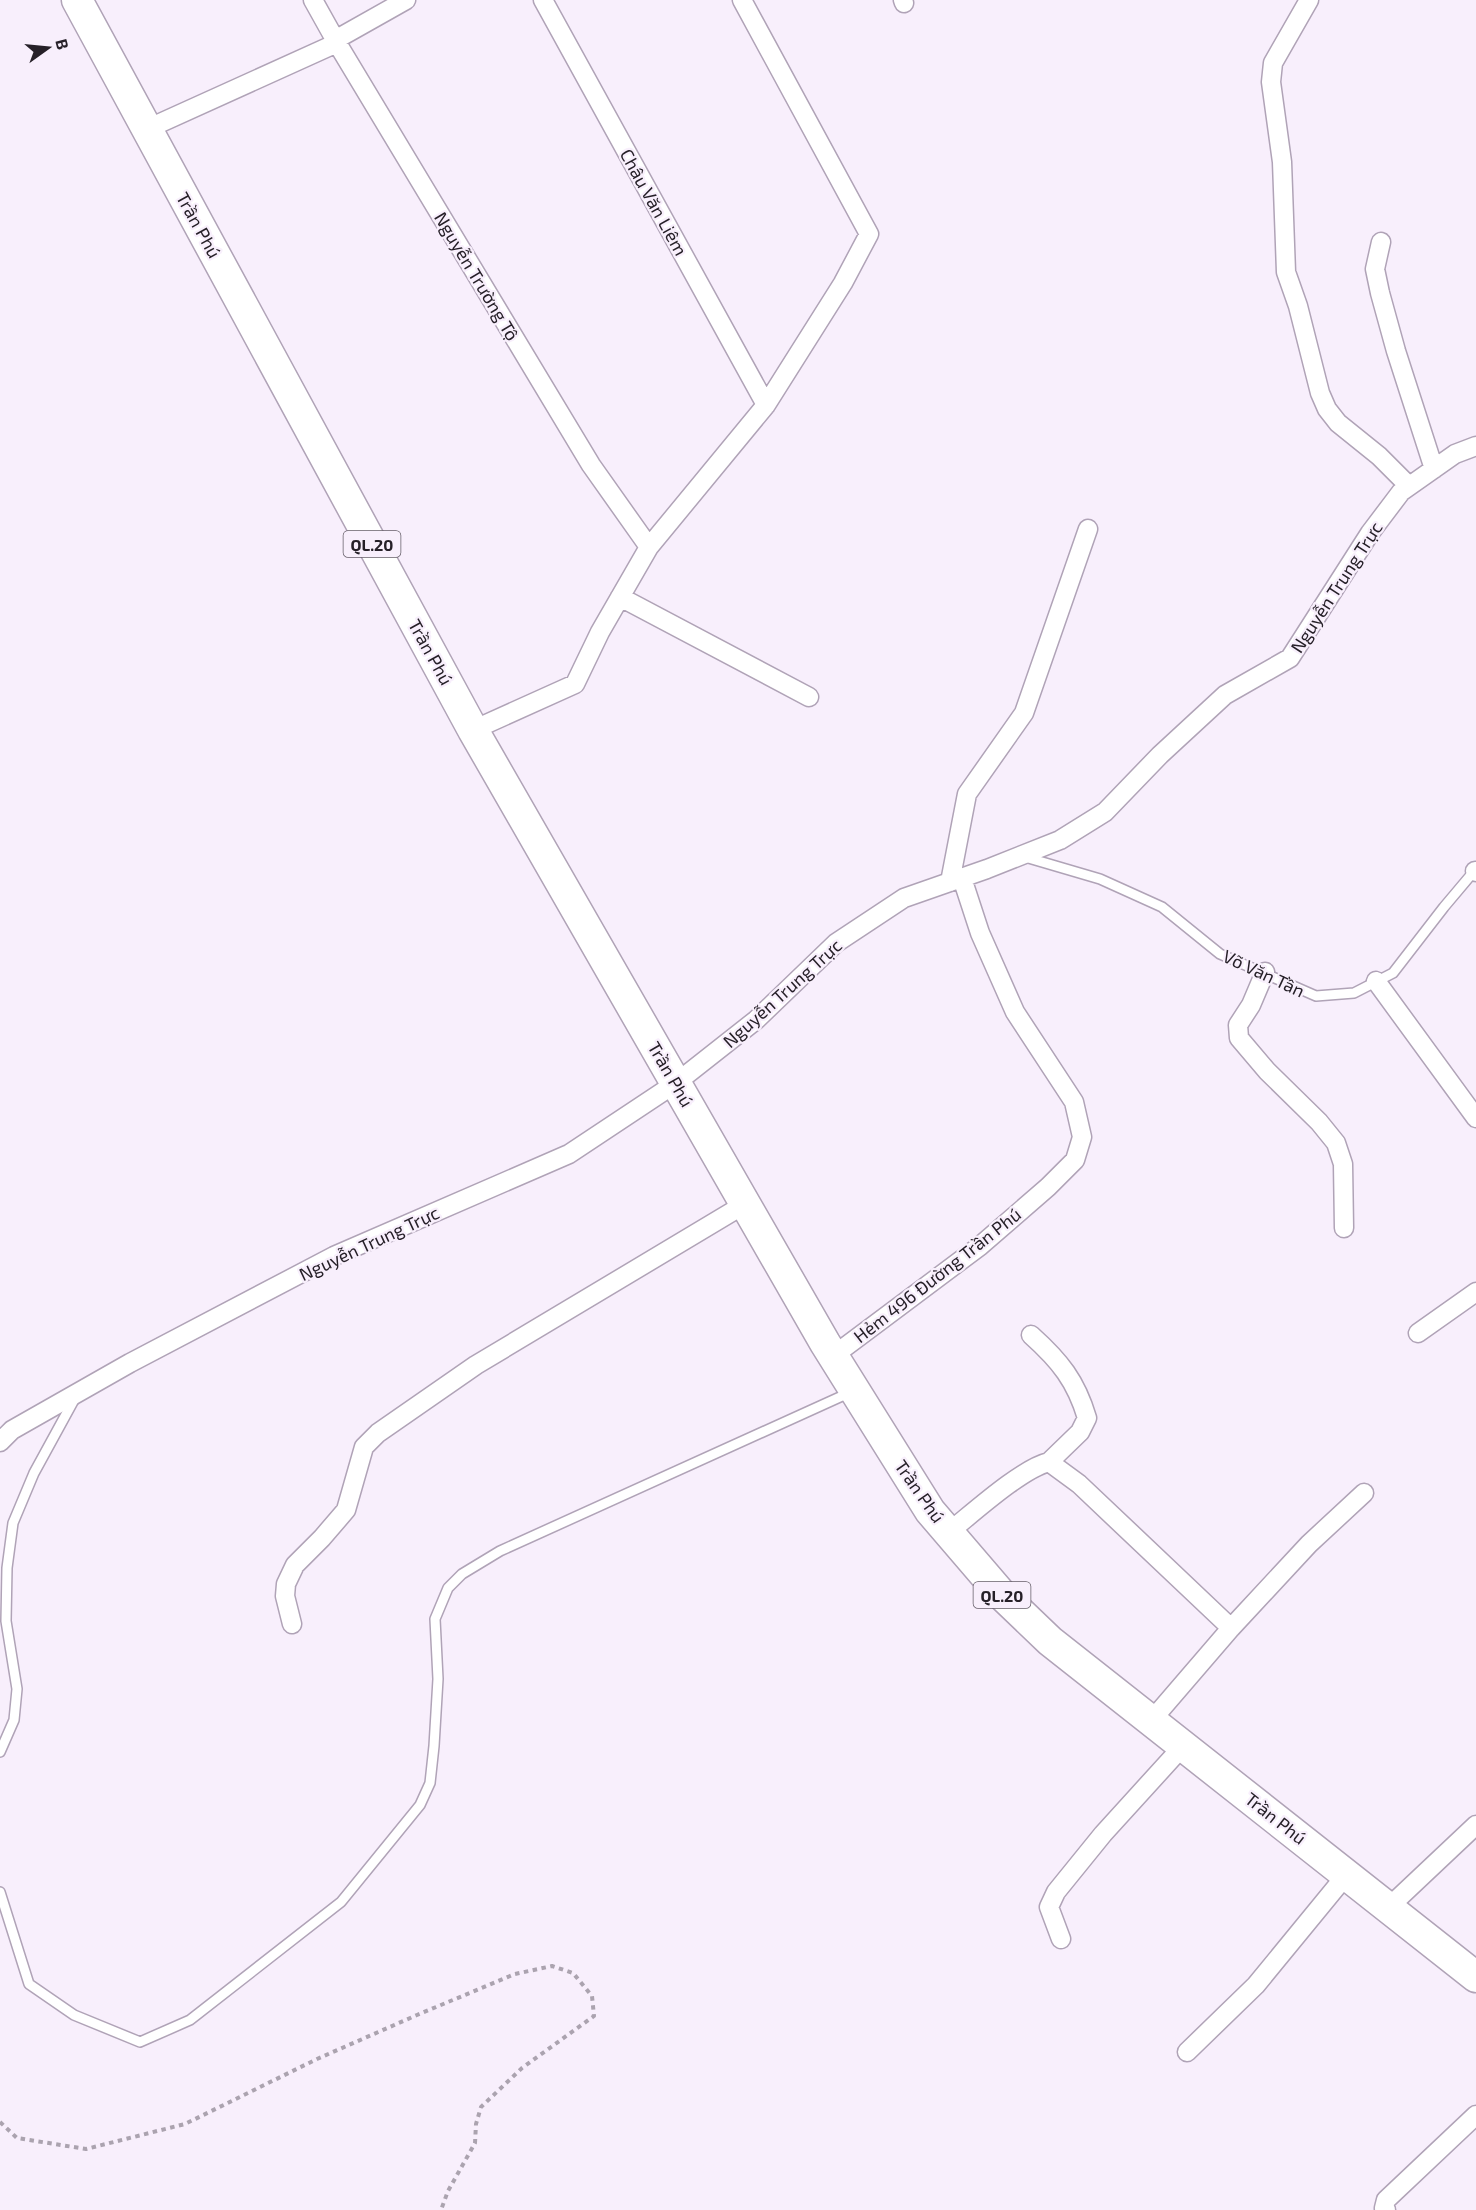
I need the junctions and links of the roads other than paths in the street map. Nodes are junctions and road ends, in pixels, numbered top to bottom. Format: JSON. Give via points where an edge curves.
{"nodes":[{"id":1,"x":77,"y":0,"type":"edge"},
{"id":2,"x":313,"y":0,"type":"edge"},
{"id":3,"x":406,"y":0,"type":"edge"},
{"id":4,"x":543,"y":0,"type":"edge"},
{"id":5,"x":742,"y":0,"type":"edge"},
{"id":6,"x":1309,"y":0,"type":"edge"},
{"id":7,"x":336,"y":41,"type":"junction"},
{"id":8,"x":147,"y":129,"type":"junction"},
{"id":9,"x":1381,"y":242,"type":"dead end"},
{"id":10,"x":766,"y":405,"type":"junction"},
{"id":11,"x":1476,"y":446,"type":"edge"},
{"id":12,"x":1434,"y":469,"type":"junction"},
{"id":13,"x":1409,"y":486,"type":"junction"},
{"id":14,"x":1088,"y":529,"type":"dead end"},
{"id":15,"x":649,"y":547,"type":"junction"},
{"id":16,"x":620,"y":597,"type":"junction"},
{"id":17,"x":809,"y":697,"type":"dead end"},
{"id":18,"x":473,"y":730,"type":"junction"},
{"id":19,"x":1022,"y":856,"type":"junction"},
{"id":20,"x":1476,"y":870,"type":"edge"},
{"id":21,"x":956,"y":880,"type":"junction"},
{"id":22,"x":1265,"y":972,"type":"junction"},
{"id":23,"x":1376,"y":981,"type":"junction"},
{"id":24,"x":676,"y":1083,"type":"junction"},
{"id":25,"x":1476,"y":1118,"type":"edge"},
{"id":26,"x":745,"y":1204,"type":"junction"},
{"id":27,"x":1344,"y":1228,"type":"dead end"},
{"id":28,"x":1476,"y":1292,"type":"edge"},
{"id":29,"x":1418,"y":1333,"type":"dead end"},
{"id":30,"x":1031,"y":1335,"type":"dead end"},
{"id":31,"x":832,"y":1356,"type":"junction"},
{"id":32,"x":854,"y":1391,"type":"junction"},
{"id":33,"x":77,"y":1393,"type":"junction"},
{"id":34,"x":0,"y":1442,"type":"edge"},
{"id":35,"x":1049,"y":1462,"type":"junction"},
{"id":36,"x":1365,"y":1493,"type":"dead end"},
{"id":37,"x":949,"y":1532,"type":"junction"},
{"id":38,"x":292,"y":1624,"type":"dead end"},
{"id":39,"x":1231,"y":1628,"type":"junction"},
{"id":40,"x":1151,"y":1721,"type":"junction"},
{"id":41,"x":1183,"y":1746,"type":"junction"},
{"id":42,"x":0,"y":1752,"type":"edge"},
{"id":43,"x":1476,"y":1825,"type":"edge"},
{"id":44,"x":1347,"y":1874,"type":"junction"},
{"id":45,"x":0,"y":1892,"type":"edge"},
{"id":46,"x":1389,"y":1906,"type":"junction"},
{"id":47,"x":1061,"y":1939,"type":"dead end"},
{"id":48,"x":1476,"y":1977,"type":"edge"},
{"id":49,"x":1187,"y":2052,"type":"dead end"},
{"id":50,"x":1476,"y":2115,"type":"edge"},
{"id":51,"x":1386,"y":2210,"type":"edge"}],
"edges":[{"from":1,"to":8,"type":"highway","name":"Trần Phú","number":"QL.20"},
{"from":2,"to":7,"type":"street","name":"Nguyễn Trường Tộ"},
{"from":3,"to":7,"type":"street"},
{"from":4,"to":10,"type":"street","name":"Châu Văn Liêm"},
{"from":5,"to":10,"type":"street","via":[[869,234],[843,283]]},
{"from":6,"to":13,"type":"street","via":[[1273,63],[1271,82],[1282,162],[1286,272],[1327,409]]},
{"from":7,"to":8,"type":"street"},
{"from":7,"to":15,"type":"street","name":"Nguyễn Trường Tộ","via":[[591,465]]},
{"from":8,"to":18,"type":"highway","name":"Trần Phú","number":"QL.20"},
{"from":9,"to":12,"type":"street","via":[[1375,269],[1380,294]]},
{"from":10,"to":15,"type":"street"},
{"from":11,"to":12,"type":"street","name":"Nguyễn Trung Trực","via":[[1455,454]]},
{"from":12,"to":13,"type":"street","name":"Nguyễn Trung Trực"},
{"from":13,"to":19,"type":"street","name":"Nguyễn Trung Trực","via":[[1370,533],[1290,658],[1225,695],[1105,812],[1060,840]]},
{"from":14,"to":21,"type":"street","via":[[1024,713],[967,794]]},
{"from":15,"to":16,"type":"street"},
{"from":16,"to":17,"type":"street"},
{"from":16,"to":18,"type":"street","via":[[576,684]]},
{"from":18,"to":24,"type":"highway","name":"Trần Phú","number":"QL.20"},
{"from":19,"to":21,"type":"street","name":"Nguyễn Trung Trực"},
{"from":19,"to":22,"type":"lane","name":"Võ Văn Tần","via":[[1100,879],[1162,907],[1220,954]]},
{"from":20,"to":23,"type":"lane","name":"Võ Văn Tần","via":[[1393,972]]},
{"from":21,"to":24,"type":"street","name":"Nguyễn Trung Trực","via":[[904,898],[836,943],[756,1020]]},
{"from":21,"to":31,"type":"street","name":"Hẻm 496 Đường Trần Phú","via":[[1015,1012],[1074,1102],[1082,1137],[1075,1160],[980,1246]]},
{"from":22,"to":23,"type":"lane","name":"Võ Văn Tần","via":[[1316,996],[1354,993]]},
{"from":22,"to":27,"type":"street","via":[[1238,1025],[1239,1038],[1336,1143],[1343,1164]]},
{"from":23,"to":25,"type":"street"},
{"from":24,"to":26,"type":"highway","name":"Trần Phú","number":"QL.20"},
{"from":24,"to":33,"type":"street","name":"Nguyễn Trung Trực","via":[[569,1154],[334,1256]]},
{"from":26,"to":31,"type":"highway","name":"Trần Phú","number":"QL.20"},
{"from":26,"to":38,"type":"street","via":[[476,1365],[378,1434],[364,1447],[346,1510],[295,1565],[286,1584]]},
{"from":28,"to":29,"type":"street"},
{"from":30,"to":35,"type":"street","via":[[1073,1381],[1087,1418],[1080,1432]]},
{"from":31,"to":32,"type":"highway","name":"Trần Phú","number":"QL.20"},
{"from":32,"to":37,"type":"highway","name":"Trần Phú","number":"QL.20","via":[[930,1511]]},
{"from":32,"to":45,"type":"lane","via":[[500,1551],[462,1574],[448,1588],[435,1619],[438,1679],[434,1746],[430,1783],[420,1805],[341,1902],[190,2020],[140,2042],[74,2015],[28,1984]]},
{"from":33,"to":34,"type":"street","name":"Nguyễn Trung Trực","via":[[12,1430]]},
{"from":33,"to":42,"type":"lane","via":[[34,1473],[13,1523],[6,1621],[17,1689],[14,1720]]},
{"from":35,"to":37,"type":"street","via":[[1024,1474]]},
{"from":35,"to":39,"type":"street","via":[[1079,1484]]},
{"from":36,"to":39,"type":"street","via":[[1309,1544]]},
{"from":37,"to":40,"type":"highway","name":"Trần Phú","number":"QL.20","via":[[1002,1595],[1050,1641]]},
{"from":39,"to":40,"type":"street"},
{"from":40,"to":41,"type":"highway","name":"Trần Phú","number":"QL.20"},
{"from":41,"to":44,"type":"highway","name":"Trần Phú","number":"QL.20"},
{"from":41,"to":47,"type":"street","via":[[1056,1892],[1049,1907]]},
{"from":43,"to":46,"type":"street"},
{"from":44,"to":46,"type":"highway","name":"Trần Phú","number":"QL.20"},
{"from":44,"to":49,"type":"street","via":[[1256,1985]]},
{"from":46,"to":48,"type":"highway","name":"Trần Phú","number":"QL.20"},
{"from":50,"to":51,"type":"street","via":[[1386,2200]]}]}
